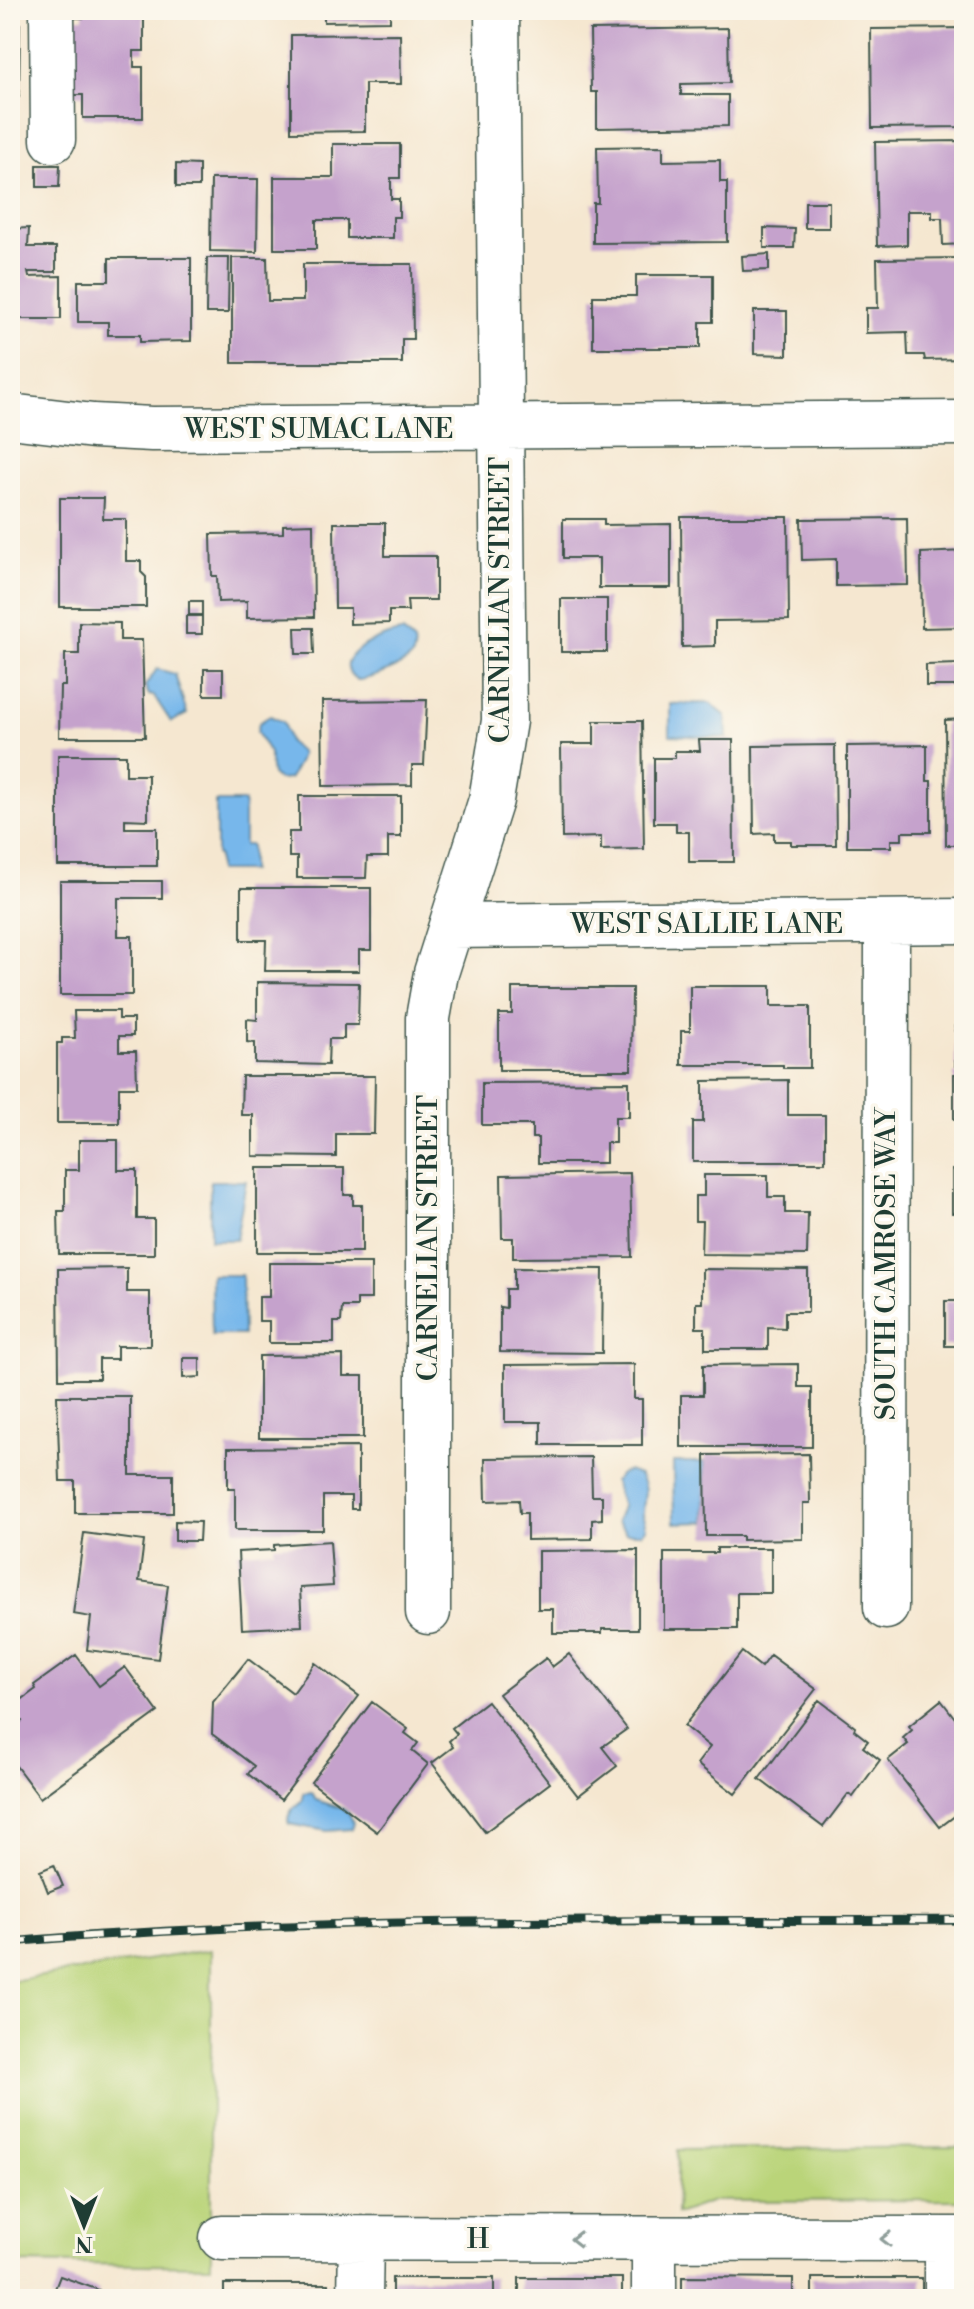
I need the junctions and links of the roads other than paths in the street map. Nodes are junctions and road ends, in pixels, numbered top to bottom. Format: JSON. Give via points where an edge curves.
{"nodes":[{"id":1,"x":52,"y":10,"type":"edge"},
{"id":2,"x":497,"y":10,"type":"edge"},
{"id":3,"x":53,"y":140,"type":"dead end"},
{"id":4,"x":10,"y":416,"type":"edge"},
{"id":5,"x":964,"y":423,"type":"edge"},
{"id":6,"x":499,"y":428,"type":"junction"},
{"id":7,"x":964,"y":921,"type":"edge"},
{"id":8,"x":887,"y":922,"type":"junction"},
{"id":9,"x":451,"y":926,"type":"junction"},
{"id":10,"x":886,"y":1607,"type":"dead end"},
{"id":11,"x":428,"y":1612,"type":"dead end"},
{"id":12,"x":222,"y":2238,"type":"dead end"},
{"id":13,"x":361,"y":2239,"type":"junction"},
{"id":14,"x":654,"y":2239,"type":"junction"},
{"id":15,"x":956,"y":2239,"type":"edge"},
{"id":16,"x":360,"y":2299,"type":"edge"},
{"id":17,"x":654,"y":2299,"type":"edge"},
{"id":18,"x":947,"y":2299,"type":"edge"}],
"edges":[{"from":1,"to":3,"type":"street"},
{"from":2,"to":6,"type":"street","name":"CARNELIAN STREET"},
{"from":4,"to":6,"type":"street","name":"WEST SUMAC LANE","via":[[152,429]]},
{"from":5,"to":6,"type":"street","name":"WEST SUMAC LANE"},
{"from":6,"to":9,"type":"street","name":"CARNELIAN STREET","via":[[504,721],[491,800]]},
{"from":7,"to":8,"type":"street","name":"WEST SALLIE LANE"},
{"from":8,"to":9,"type":"street","name":"WEST SALLIE LANE"},
{"from":8,"to":10,"type":"street","name":"SOUTH CAMROSE WAY"},
{"from":9,"to":11,"type":"street","name":"CARNELIAN STREET","via":[[428,1018]]},
{"from":12,"to":13,"type":"street","name":"H"},
{"from":14,"to":13,"type":"street","name":"H","one_way":true},
{"from":13,"to":16,"type":"street"},
{"from":15,"to":14,"type":"street","name":"H","one_way":true},
{"from":14,"to":17,"type":"street"},
{"from":15,"to":18,"type":"street"}]}
